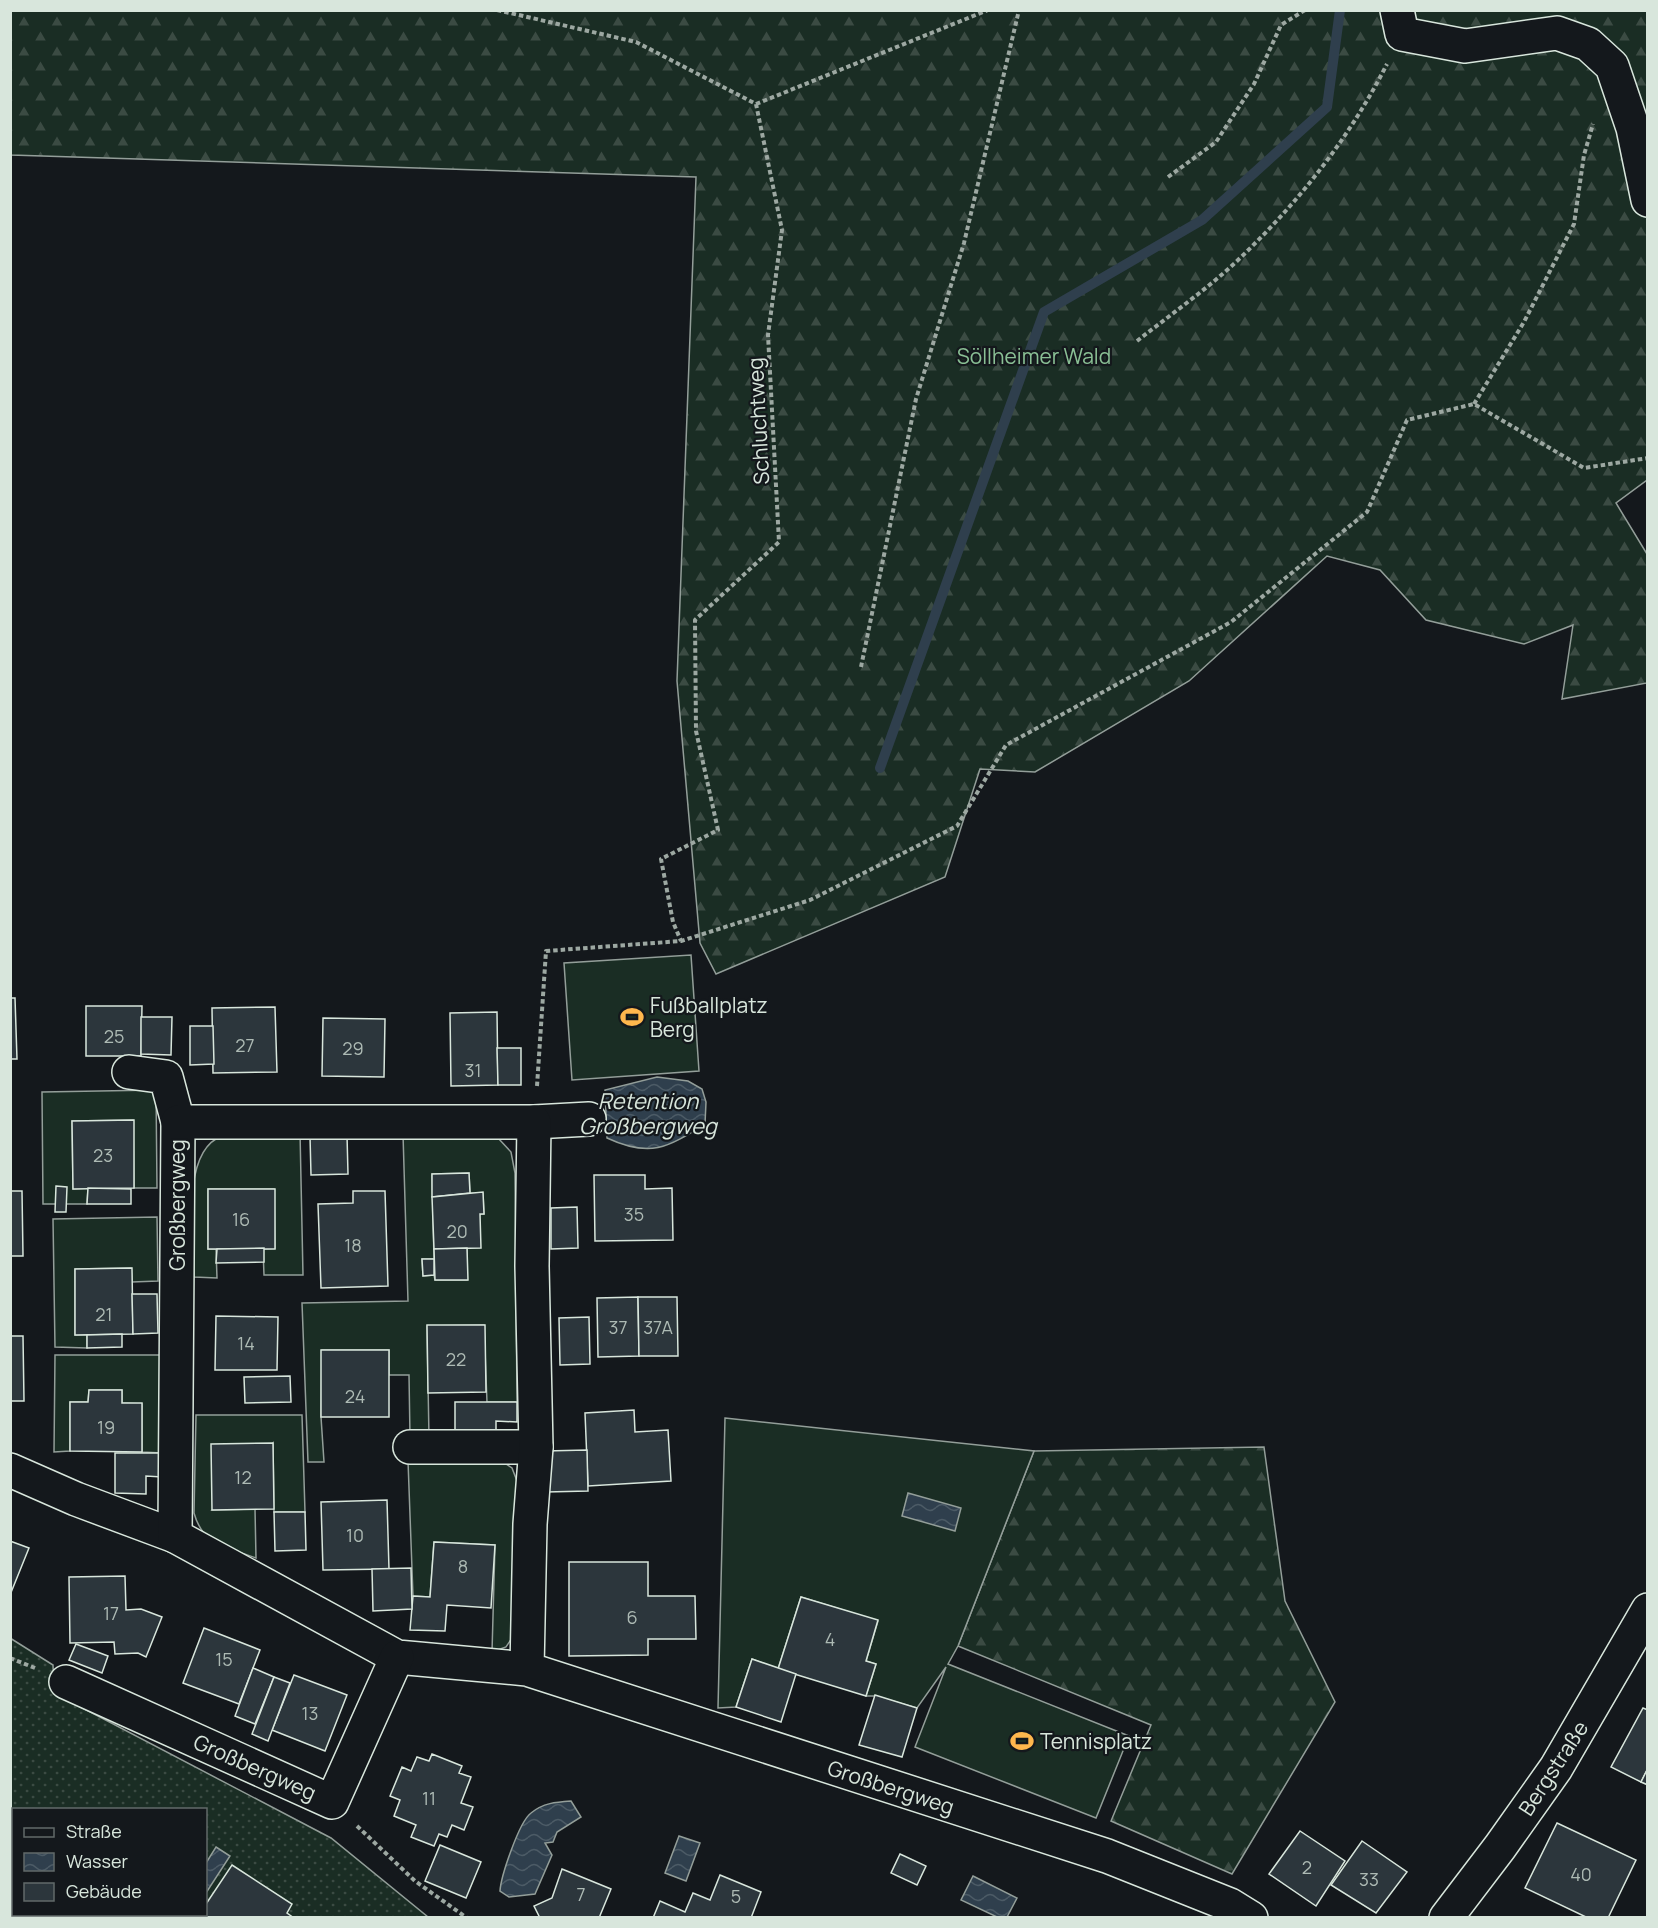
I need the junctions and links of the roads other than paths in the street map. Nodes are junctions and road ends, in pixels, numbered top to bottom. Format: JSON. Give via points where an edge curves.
{"nodes":[{"id":1,"x":1400,"y":22,"type":"edge"},
{"id":2,"x":1647,"y":200,"type":"edge"},
{"id":3,"x":129,"y":1072,"type":"dead end"},
{"id":4,"x":590,"y":1119,"type":"dead end"},
{"id":5,"x":178,"y":1122,"type":"junction"},
{"id":6,"x":534,"y":1122,"type":"junction"},
{"id":7,"x":410,"y":1447,"type":"dead end"},
{"id":8,"x":536,"y":1447,"type":"junction"},
{"id":9,"x":10,"y":1470,"type":"edge"},
{"id":10,"x":175,"y":1536,"type":"junction"},
{"id":11,"x":1647,"y":1610,"type":"edge"},
{"id":12,"x":397,"y":1657,"type":"junction"},
{"id":13,"x":527,"y":1670,"type":"junction"},
{"id":14,"x":66,"y":1682,"type":"dead end"},
{"id":15,"x":1251,"y":1917,"type":"edge"},
{"id":16,"x":1446,"y":1917,"type":"edge"}],
"edges":[{"from":1,"to":2,"type":"street","via":[[1465,46],[1557,33],[1588,44],[1612,66],[1633,128]]},
{"from":3,"to":5,"type":"street","via":[[166,1077]]},
{"from":4,"to":6,"type":"street","name":"Großbergweg"},
{"from":5,"to":6,"type":"street","name":"Großbergweg"},
{"from":5,"to":10,"type":"street","name":"Großbergweg"},
{"from":6,"to":8,"type":"street"},
{"from":7,"to":8,"type":"street"},
{"from":8,"to":13,"type":"street"},
{"from":9,"to":10,"type":"street","name":"Großbergweg"},
{"from":10,"to":12,"type":"street","name":"Großbergweg"},
{"from":11,"to":16,"type":"street","name":"Bergstraße","via":[[1556,1768]]},
{"from":12,"to":13,"type":"street","name":"Großbergweg"},
{"from":12,"to":14,"type":"street","name":"Großbergweg","via":[[332,1802]]},
{"from":13,"to":15,"type":"street","name":"Großbergweg","via":[[1107,1856]]}]}
